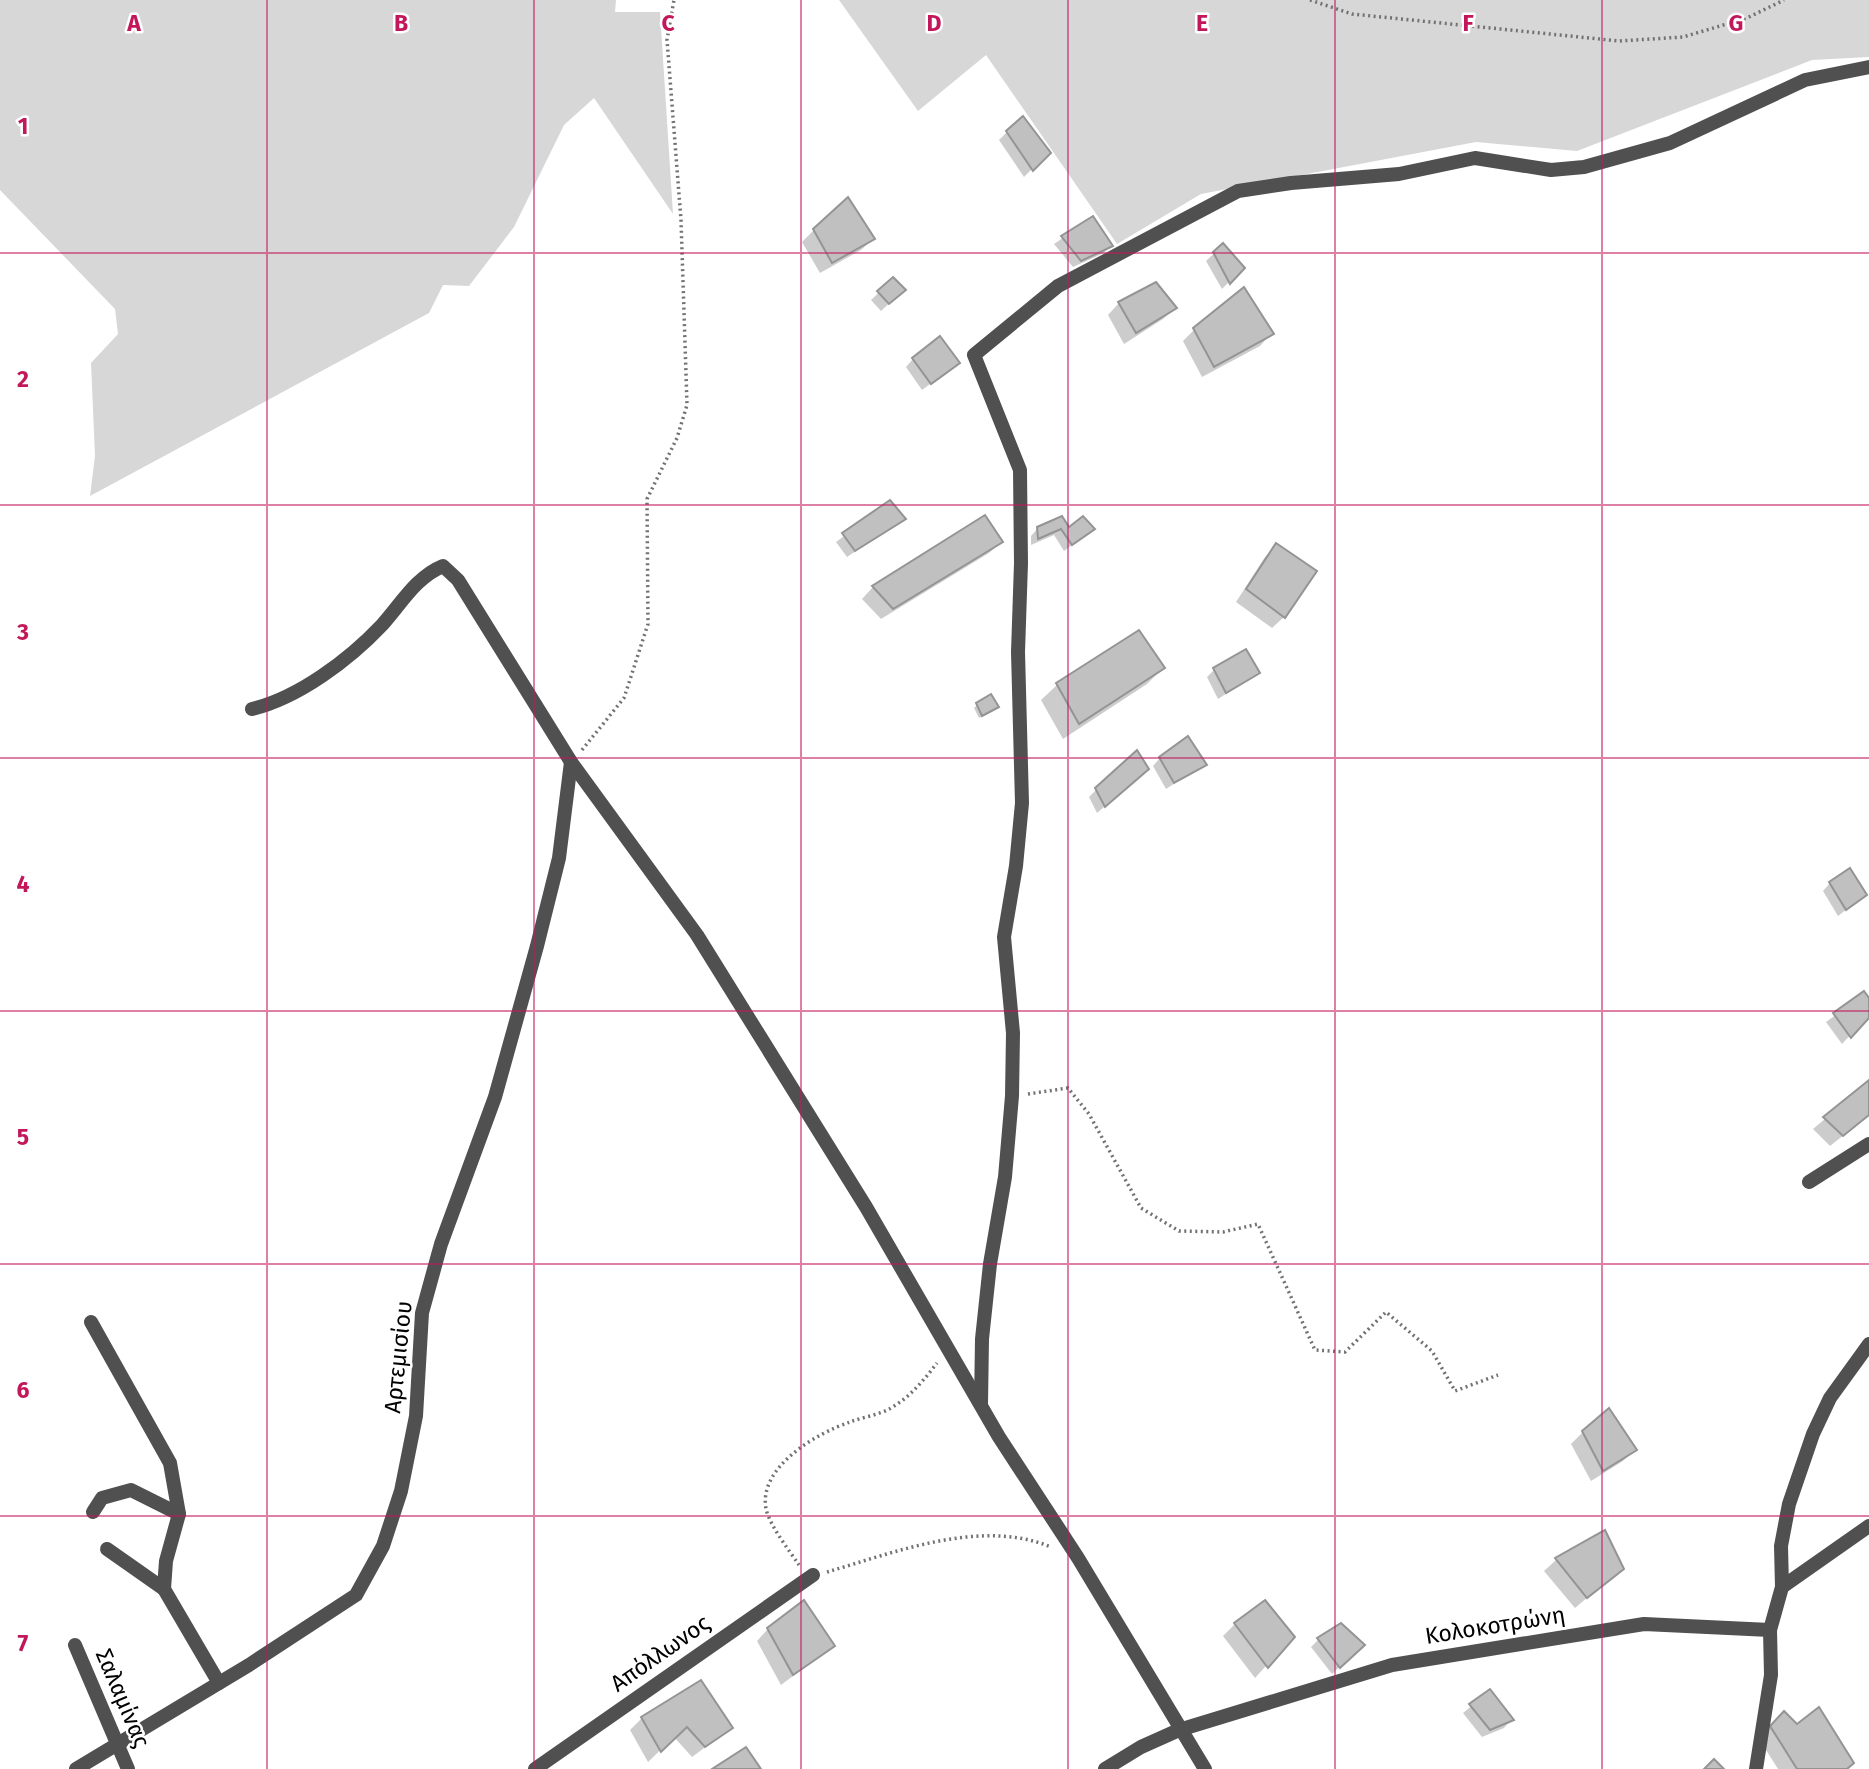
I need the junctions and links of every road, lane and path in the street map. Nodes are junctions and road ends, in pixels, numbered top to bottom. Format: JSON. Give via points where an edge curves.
{"nodes":[{"id":1,"x":674,"y":0,"type":"edge"},
{"id":2,"x":1310,"y":0,"type":"edge"},
{"id":3,"x":1784,"y":0,"type":"edge"},
{"id":4,"x":1869,"y":67,"type":"edge"},
{"id":5,"x":252,"y":709,"type":"dead end"},
{"id":6,"x":571,"y":762,"type":"junction"},
{"id":7,"x":1012,"y":1096,"type":"junction"},
{"id":8,"x":1869,"y":1144,"type":"edge"},
{"id":9,"x":1809,"y":1182,"type":"dead end"},
{"id":10,"x":91,"y":1322,"type":"dead end"},
{"id":11,"x":1869,"y":1344,"type":"edge"},
{"id":12,"x":949,"y":1347,"type":"junction"},
{"id":13,"x":1498,"y":1375,"type":"dead end"},
{"id":14,"x":981,"y":1404,"type":"junction"},
{"id":15,"x":93,"y":1512,"type":"dead end"},
{"id":16,"x":179,"y":1514,"type":"junction"},
{"id":17,"x":1869,"y":1526,"type":"edge"},
{"id":18,"x":107,"y":1549,"type":"dead end"},
{"id":19,"x":1078,"y":1558,"type":"junction"},
{"id":20,"x":813,"y":1575,"type":"junction"},
{"id":21,"x":1782,"y":1587,"type":"junction"},
{"id":22,"x":164,"y":1589,"type":"junction"},
{"id":23,"x":1770,"y":1630,"type":"junction"},
{"id":24,"x":75,"y":1645,"type":"dead end"},
{"id":25,"x":219,"y":1684,"type":"junction"},
{"id":26,"x":1180,"y":1730,"type":"junction"},
{"id":27,"x":118,"y":1744,"type":"junction"},
{"id":28,"x":542,"y":1767,"type":"edge"},
{"id":29,"x":76,"y":1769,"type":"edge"},
{"id":30,"x":128,"y":1769,"type":"edge"},
{"id":31,"x":1105,"y":1769,"type":"edge"},
{"id":32,"x":1205,"y":1769,"type":"edge"},
{"id":33,"x":1756,"y":1769,"type":"edge"}],
"edges":[{"from":1,"to":6,"type":"path","via":[[667,40],[681,220],[687,405],[677,438],[647,499],[648,624],[618,706]]},
{"from":2,"to":3,"type":"path","via":[[1352,14],[1619,41],[1684,37],[1747,18]]},
{"from":4,"to":7,"type":"street","via":[[1805,80],[1670,144],[1584,167],[1551,170],[1475,158],[1399,174],[1238,191],[1058,286],[974,355],[1020,470],[1022,803],[1004,937],[1013,1033]]},
{"from":5,"to":6,"type":"street","via":[[274,704],[333,667],[380,627],[427,572],[443,566],[458,580]]},
{"from":6,"to":12,"type":"street","via":[[697,935]]},
{"from":6,"to":25,"type":"street","name":"Αρτεμισίου","via":[[559,858],[537,946],[495,1097],[441,1244],[422,1313],[416,1416],[401,1491],[383,1546],[356,1594]]},
{"from":7,"to":13,"type":"path","via":[[1068,1088],[1089,1114],[1142,1208],[1179,1231],[1223,1231],[1258,1224],[1315,1350],[1345,1352],[1387,1312],[1433,1351],[1455,1391]]},
{"from":7,"to":14,"type":"street","via":[[982,1339]]},
{"from":8,"to":9,"type":"street"},
{"from":10,"to":16,"type":"street","via":[[170,1463]]},
{"from":11,"to":21,"type":"street","via":[[1830,1398],[1813,1434],[1789,1504],[1781,1546]]},
{"from":12,"to":14,"type":"street"},
{"from":12,"to":20,"type":"path","via":[[921,1384],[890,1409],[820,1435],[787,1461],[765,1491],[766,1511],[798,1564]]},
{"from":14,"to":19,"type":"street"},
{"from":15,"to":16,"type":"street","via":[[102,1498],[131,1490]]},
{"from":16,"to":22,"type":"street","via":[[166,1561]]},
{"from":17,"to":21,"type":"street"},
{"from":18,"to":22,"type":"street"},
{"from":19,"to":20,"type":"path","via":[[1041,1543],[986,1535],[905,1550]]},
{"from":19,"to":26,"type":"street"},
{"from":20,"to":28,"type":"street","name":"Απόλλωνος"},
{"from":21,"to":23,"type":"street"},
{"from":22,"to":25,"type":"street"},
{"from":23,"to":26,"type":"street","name":"Κολοκοτρώνη","via":[[1644,1624],[1446,1655],[1392,1665]]},
{"from":23,"to":33,"type":"street","via":[[1771,1675]]},
{"from":24,"to":27,"type":"street","name":"Σαλαμίνας"},
{"from":25,"to":27,"type":"street","name":"Αρτεμισίου"},
{"from":26,"to":31,"type":"street","name":"Κολοκοτρώνη"},
{"from":26,"to":32,"type":"street"},
{"from":27,"to":29,"type":"street","name":"Αρτεμισίου"},
{"from":27,"to":30,"type":"street","name":"Σαλαμίνας"}]}
